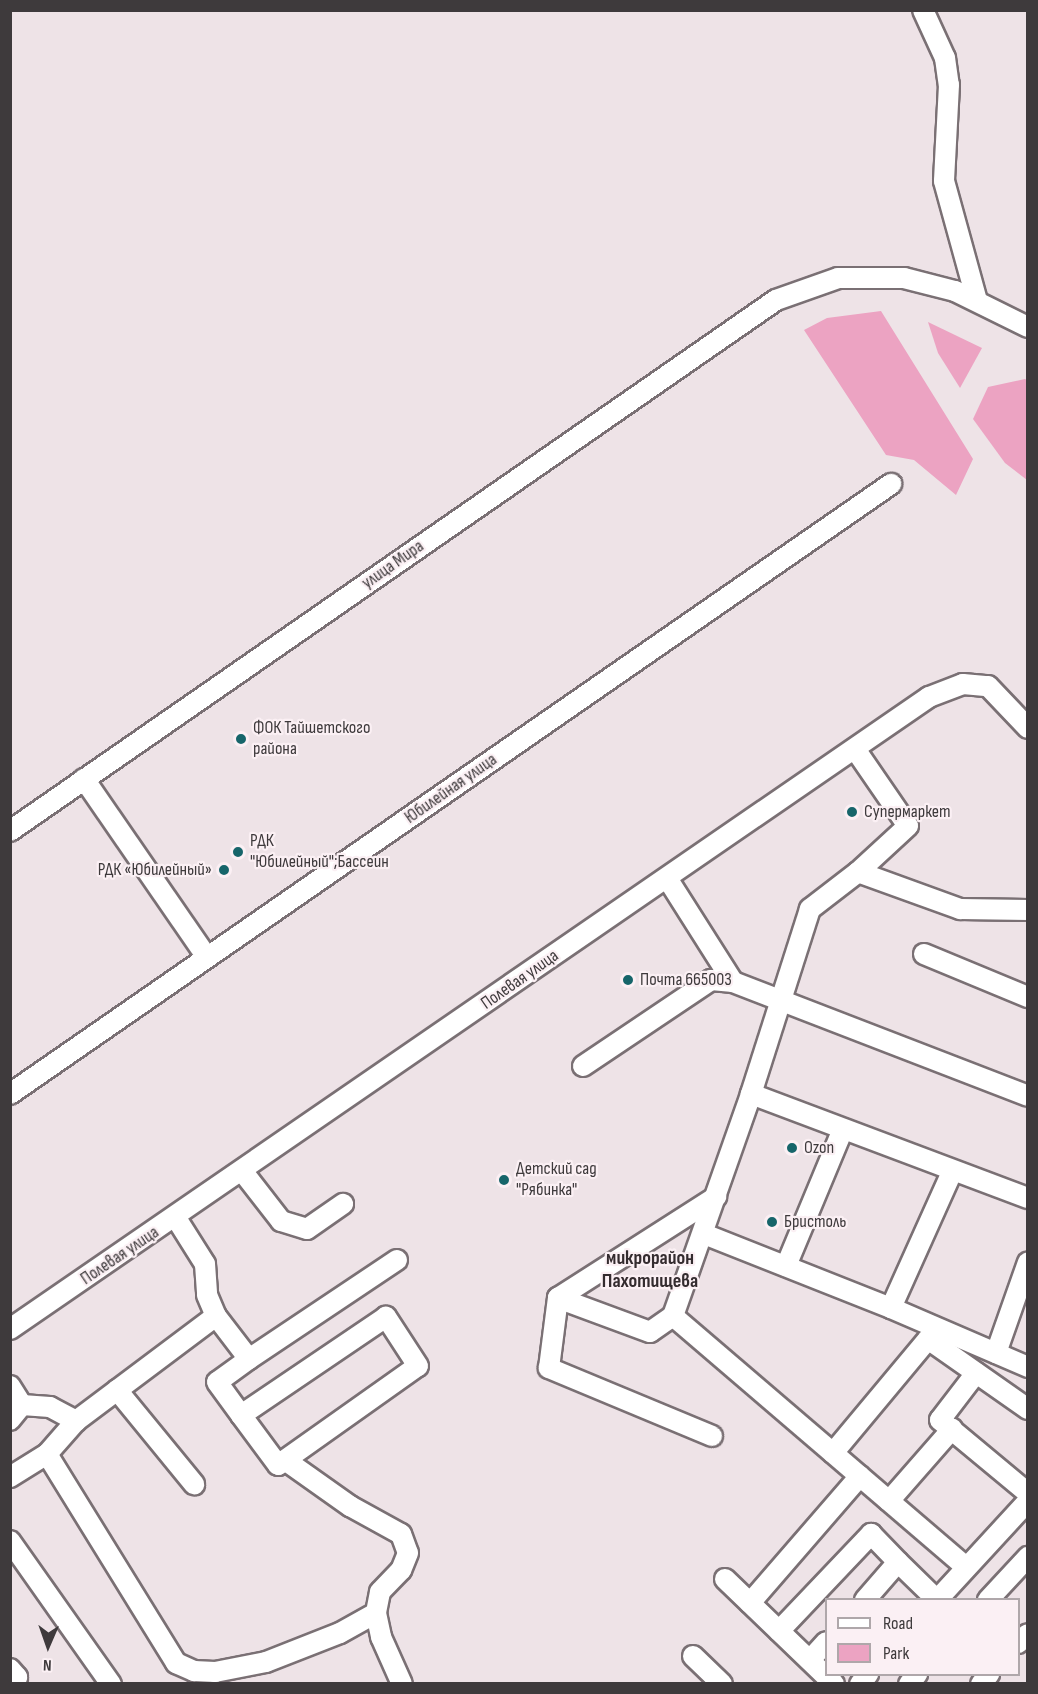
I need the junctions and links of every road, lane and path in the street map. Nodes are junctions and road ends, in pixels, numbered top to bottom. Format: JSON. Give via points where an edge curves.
{"nodes":[{"id":1,"x":923,"y":10,"type":"edge"},
{"id":2,"x":977,"y":301,"type":"junction"},
{"id":3,"x":1028,"y":327,"type":"edge"},
{"id":4,"x":891,"y":484,"type":"dead end"},
{"id":5,"x":1028,"y":728,"type":"edge"},
{"id":6,"x":855,"y":749,"type":"junction"},
{"id":7,"x":84,"y":779,"type":"junction"},
{"id":8,"x":10,"y":831,"type":"edge"},
{"id":9,"x":858,"y":872,"type":"junction"},
{"id":10,"x":667,"y":878,"type":"junction"},
{"id":11,"x":1028,"y":910,"type":"edge"},
{"id":12,"x":924,"y":954,"type":"dead end"},
{"id":13,"x":207,"y":957,"type":"junction"},
{"id":14,"x":733,"y":982,"type":"junction"},
{"id":15,"x":1028,"y":997,"type":"edge"},
{"id":16,"x":781,"y":1003,"type":"junction"},
{"id":17,"x":583,"y":1066,"type":"dead end"},
{"id":18,"x":10,"y":1094,"type":"edge"},
{"id":19,"x":751,"y":1094,"type":"junction"},
{"id":20,"x":1028,"y":1096,"type":"edge"},
{"id":21,"x":843,"y":1129,"type":"junction"},
{"id":22,"x":243,"y":1172,"type":"junction"},
{"id":23,"x":952,"y":1172,"type":"junction"},
{"id":24,"x":716,"y":1197,"type":"junction"},
{"id":25,"x":1028,"y":1198,"type":"edge"},
{"id":26,"x":343,"y":1204,"type":"dead end"},
{"id":27,"x":176,"y":1218,"type":"junction"},
{"id":28,"x":704,"y":1234,"type":"junction"},
{"id":29,"x":397,"y":1260,"type":"dead end"},
{"id":30,"x":1028,"y":1262,"type":"edge"},
{"id":31,"x":786,"y":1266,"type":"junction"},
{"id":32,"x":558,"y":1298,"type":"junction"},
{"id":33,"x":891,"y":1308,"type":"junction"},
{"id":34,"x":216,"y":1316,"type":"junction"},
{"id":35,"x":673,"y":1316,"type":"junction"},
{"id":36,"x":10,"y":1329,"type":"edge"},
{"id":37,"x":996,"y":1353,"type":"junction"},
{"id":38,"x":249,"y":1359,"type":"junction"},
{"id":39,"x":1028,"y":1367,"type":"edge"},
{"id":40,"x":976,"y":1373,"type":"junction"},
{"id":41,"x":10,"y":1386,"type":"edge"},
{"id":42,"x":117,"y":1390,"type":"junction"},
{"id":43,"x":1028,"y":1409,"type":"edge"},
{"id":44,"x":16,"y":1412,"type":"edge"},
{"id":45,"x":241,"y":1415,"type":"junction"},
{"id":46,"x":76,"y":1421,"type":"junction"},
{"id":47,"x":952,"y":1429,"type":"junction"},
{"id":48,"x":712,"y":1436,"type":"dead end"},
{"id":49,"x":833,"y":1453,"type":"junction"},
{"id":50,"x":46,"y":1454,"type":"junction"},
{"id":51,"x":285,"y":1460,"type":"junction"},
{"id":52,"x":860,"y":1476,"type":"junction"},
{"id":53,"x":10,"y":1477,"type":"edge"},
{"id":54,"x":194,"y":1484,"type":"dead end"},
{"id":55,"x":1028,"y":1493,"type":"edge"},
{"id":56,"x":889,"y":1501,"type":"junction"},
{"id":57,"x":1028,"y":1501,"type":"edge"},
{"id":58,"x":10,"y":1541,"type":"edge"},
{"id":59,"x":1028,"y":1557,"type":"edge"},
{"id":60,"x":898,"y":1562,"type":"junction"},
{"id":61,"x":966,"y":1567,"type":"junction"},
{"id":62,"x":725,"y":1579,"type":"dead end"},
{"id":63,"x":866,"y":1598,"type":"edge"},
{"id":64,"x":936,"y":1598,"type":"edge"},
{"id":65,"x":938,"y":1598,"type":"edge"},
{"id":66,"x":989,"y":1598,"type":"edge"},
{"id":67,"x":750,"y":1603,"type":"junction"},
{"id":68,"x":376,"y":1613,"type":"junction"},
{"id":69,"x":779,"y":1631,"type":"junction"},
{"id":70,"x":825,"y":1643,"type":"edge"},
{"id":71,"x":693,"y":1656,"type":"dead end"},
{"id":72,"x":810,"y":1660,"type":"junction"},
{"id":73,"x":10,"y":1669,"type":"edge"},
{"id":74,"x":825,"y":1674,"type":"edge"},
{"id":75,"x":10,"y":1681,"type":"edge"},
{"id":76,"x":111,"y":1683,"type":"edge"},
{"id":77,"x":402,"y":1683,"type":"edge"},
{"id":78,"x":722,"y":1683,"type":"edge"}],
"edges":[{"from":1,"to":2,"type":"street","via":[[945,58],[949,85],[944,181]]},
{"from":2,"to":3,"type":"street","name":"улица Мира"},
{"from":2,"to":7,"type":"street","name":"улица Мира","via":[[904,278],[838,278],[776,300]]},
{"from":4,"to":13,"type":"street","name":"Юбилейная улица"},
{"from":5,"to":6,"type":"street","name":"Полевая улица","via":[[988,686],[963,684],[929,697]]},
{"from":6,"to":9,"type":"street","via":[[908,826]]},
{"from":6,"to":10,"type":"street","name":"Полевая улица"},
{"from":7,"to":8,"type":"street","name":"улица Мира"},
{"from":7,"to":13,"type":"street"},
{"from":9,"to":11,"type":"street","via":[[960,909]]},
{"from":9,"to":16,"type":"street","via":[[810,909]]},
{"from":10,"to":14,"type":"street"},
{"from":10,"to":22,"type":"street","name":"Полевая улица"},
{"from":12,"to":15,"type":"street"},
{"from":13,"to":18,"type":"street","name":"Юбилейная улица"},
{"from":14,"to":16,"type":"street"},
{"from":14,"to":17,"type":"street","via":[[711,980]]},
{"from":16,"to":19,"type":"street"},
{"from":16,"to":20,"type":"street"},
{"from":19,"to":21,"type":"street"},
{"from":19,"to":24,"type":"street"},
{"from":21,"to":23,"type":"street"},
{"from":21,"to":31,"type":"street"},
{"from":22,"to":26,"type":"street","via":[[281,1221],[307,1229]]},
{"from":22,"to":27,"type":"street","name":"Полевая улица"},
{"from":23,"to":25,"type":"street"},
{"from":23,"to":33,"type":"street"},
{"from":24,"to":28,"type":"street"},
{"from":24,"to":32,"type":"street"},
{"from":27,"to":34,"type":"street","via":[[206,1264],[207,1295]]},
{"from":27,"to":36,"type":"street","name":"Полевая улица"},
{"from":28,"to":31,"type":"street"},
{"from":28,"to":35,"type":"street"},
{"from":29,"to":38,"type":"street"},
{"from":30,"to":37,"type":"street"},
{"from":31,"to":33,"type":"street"},
{"from":32,"to":35,"type":"street","via":[[650,1332]]},
{"from":32,"to":48,"type":"street","via":[[549,1368]]},
{"from":33,"to":37,"type":"street"},
{"from":34,"to":38,"type":"street"},
{"from":34,"to":42,"type":"street"},
{"from":35,"to":49,"type":"street"},
{"from":37,"to":39,"type":"street"},
{"from":38,"to":45,"type":"street","via":[[217,1382]]},
{"from":40,"to":43,"type":"street"},
{"from":40,"to":47,"type":"street","via":[[940,1420]]},
{"from":40,"to":49,"type":"street","via":[[928,1340]]},
{"from":41,"to":44,"type":"street"},
{"from":42,"to":46,"type":"street"},
{"from":42,"to":54,"type":"street"},
{"from":44,"to":46,"type":"street","via":[[50,1407]]},
{"from":45,"to":51,"type":"street","via":[[278,1465]]},
{"from":45,"to":51,"type":"street","via":[[387,1317],[418,1366]]},
{"from":46,"to":50,"type":"street"},
{"from":47,"to":55,"type":"street"},
{"from":47,"to":56,"type":"street"},
{"from":49,"to":52,"type":"street"},
{"from":50,"to":53,"type":"street"},
{"from":50,"to":68,"type":"street","via":[[176,1663],[194,1671],[215,1672],[266,1662],[340,1633]]},
{"from":51,"to":68,"type":"street","via":[[350,1506],[401,1534],[408,1553],[401,1570],[380,1592]]},
{"from":52,"to":56,"type":"street"},
{"from":52,"to":67,"type":"street"},
{"from":56,"to":61,"type":"street"},
{"from":57,"to":61,"type":"street"},
{"from":58,"to":76,"type":"street"},
{"from":59,"to":66,"type":"street"},
{"from":60,"to":63,"type":"street"},
{"from":60,"to":64,"type":"street"},
{"from":60,"to":69,"type":"street","via":[[871,1534]]},
{"from":61,"to":65,"type":"street"},
{"from":62,"to":67,"type":"street"},
{"from":67,"to":69,"type":"street"},
{"from":68,"to":77,"type":"street","via":[[381,1637]]},
{"from":69,"to":72,"type":"street"},
{"from":70,"to":72,"type":"street"},
{"from":71,"to":78,"type":"street"},
{"from":72,"to":74,"type":"street"},
{"from":73,"to":75,"type":"street","via":[[17,1677]]}]}
